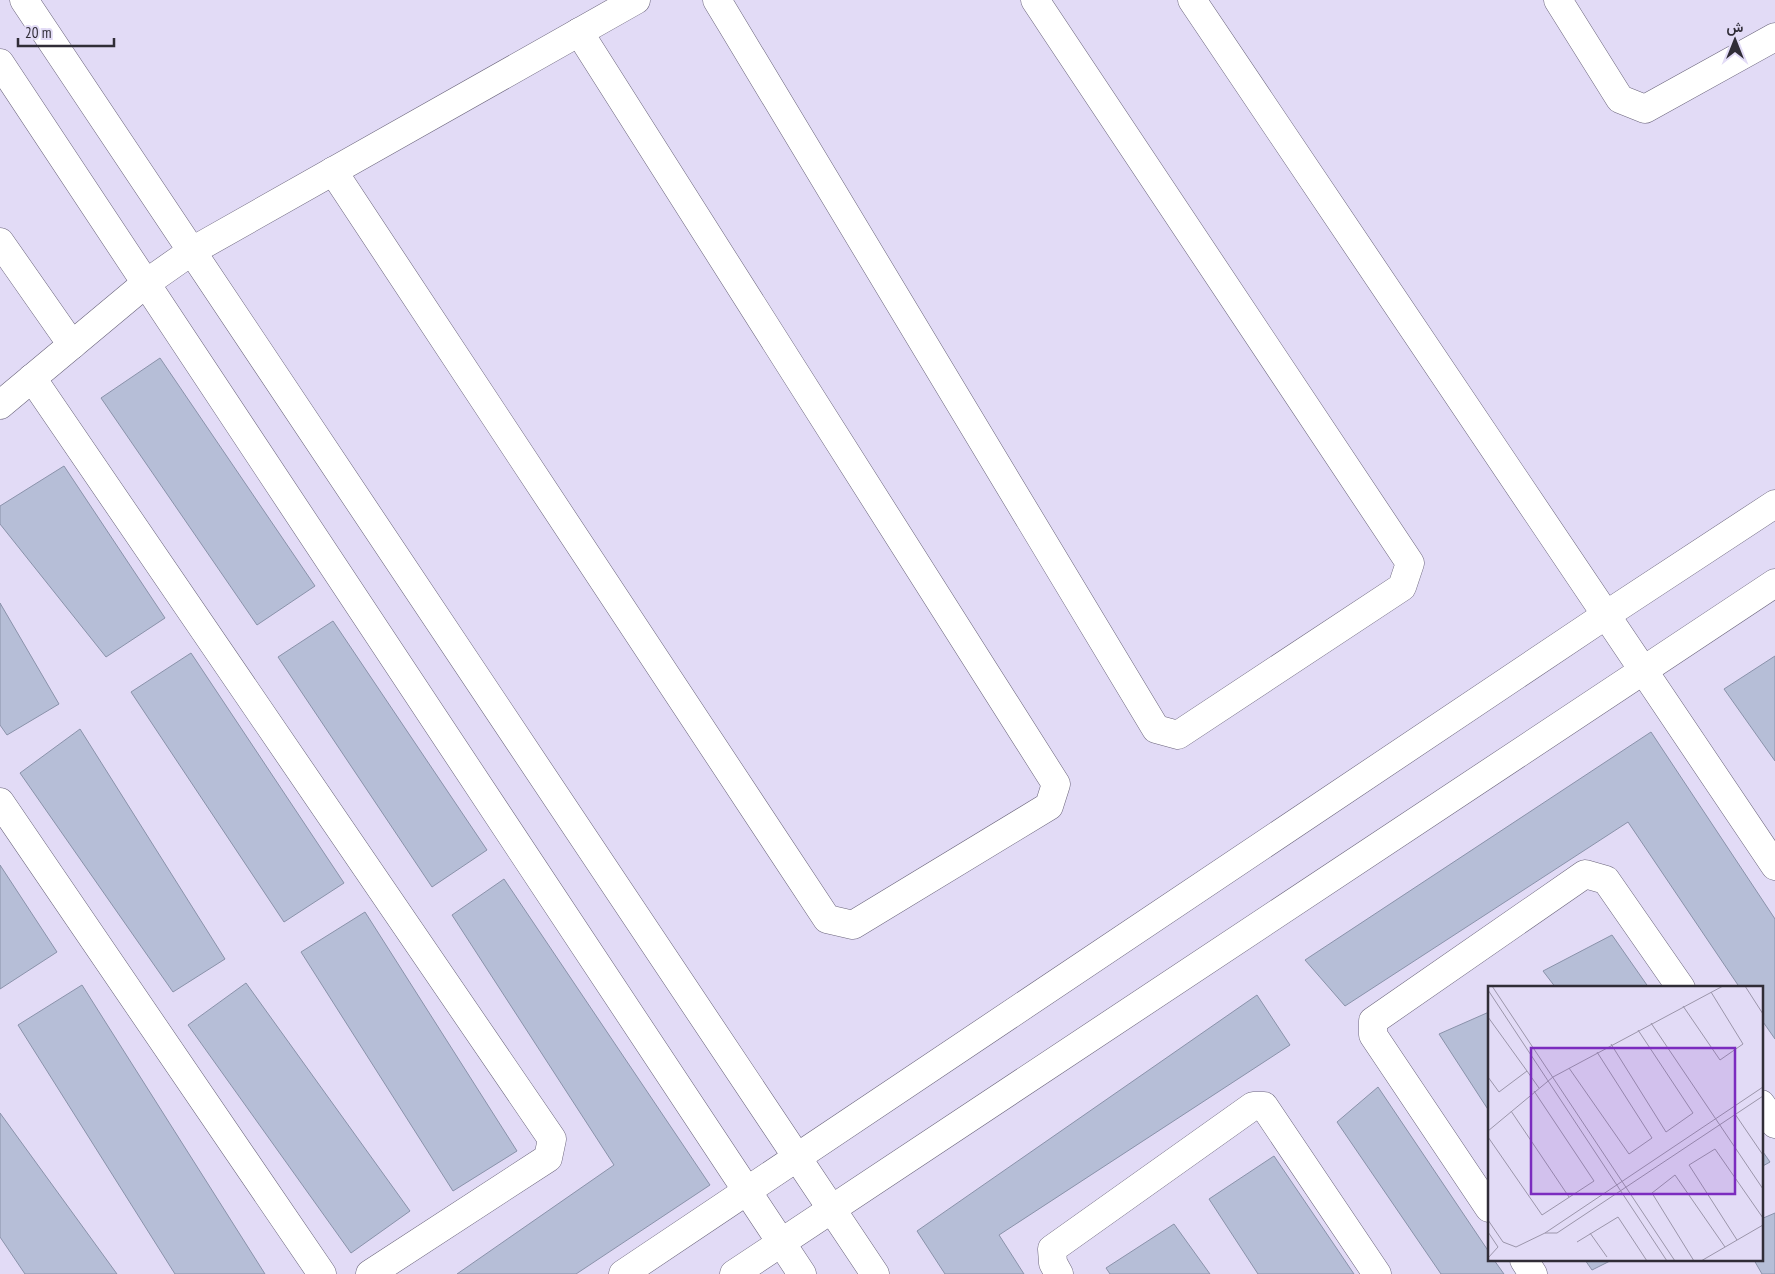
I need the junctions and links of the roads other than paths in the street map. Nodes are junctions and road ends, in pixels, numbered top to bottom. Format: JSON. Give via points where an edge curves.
{"nodes":[{"id":1,"x":24,"y":0,"type":"edge"},
{"id":2,"x":636,"y":0,"type":"edge"},
{"id":3,"x":717,"y":0,"type":"edge"},
{"id":4,"x":1035,"y":0,"type":"edge"},
{"id":5,"x":1192,"y":0,"type":"edge"},
{"id":6,"x":1558,"y":0,"type":"edge"},
{"id":7,"x":579,"y":32,"type":"junction"},
{"id":8,"x":1775,"y":37,"type":"edge"},
{"id":9,"x":0,"y":63,"type":"edge"},
{"id":10,"x":333,"y":171,"type":"junction"},
{"id":11,"x":0,"y":242,"type":"edge"},
{"id":12,"x":192,"y":252,"type":"junction"},
{"id":13,"x":145,"y":284,"type":"junction"},
{"id":14,"x":72,"y":345,"type":"junction"},
{"id":15,"x":32,"y":378,"type":"junction"},
{"id":16,"x":0,"y":405,"type":"edge"},
{"id":17,"x":1775,"y":504,"type":"edge"},
{"id":18,"x":1775,"y":583,"type":"edge"},
{"id":19,"x":1606,"y":615,"type":"junction"},
{"id":20,"x":1643,"y":670,"type":"junction"},
{"id":21,"x":0,"y":802,"type":"edge"},
{"id":22,"x":1775,"y":866,"type":"edge"},
{"id":23,"x":1680,"y":986,"type":"edge"},
{"id":24,"x":1762,"y":1105,"type":"edge"},
{"id":25,"x":1775,"y":1124,"type":"edge"},
{"id":26,"x":798,"y":1158,"type":"junction"},
{"id":27,"x":746,"y":1192,"type":"junction"},
{"id":28,"x":1488,"y":1207,"type":"edge"},
{"id":29,"x":832,"y":1209,"type":"junction"},
{"id":30,"x":782,"y":1243,"type":"junction"},
{"id":31,"x":1525,"y":1262,"type":"edge"},
{"id":32,"x":322,"y":1274,"type":"edge"},
{"id":33,"x":370,"y":1274,"type":"edge"},
{"id":34,"x":623,"y":1274,"type":"edge"},
{"id":35,"x":734,"y":1274,"type":"edge"},
{"id":36,"x":802,"y":1274,"type":"edge"},
{"id":37,"x":875,"y":1274,"type":"edge"},
{"id":38,"x":1059,"y":1274,"type":"edge"},
{"id":39,"x":1377,"y":1274,"type":"edge"},
{"id":40,"x":1533,"y":1274,"type":"edge"}],
"edges":[{"from":1,"to":12,"type":"street"},
{"from":2,"to":7,"type":"street"},
{"from":3,"to":4,"type":"street","via":[[1156,729],[1178,735],[1402,587],[1410,563]]},
{"from":5,"to":19,"type":"street"},
{"from":6,"to":8,"type":"street","via":[[1620,99],[1645,109]]},
{"from":7,"to":10,"type":"street"},
{"from":7,"to":10,"type":"street","via":[[1056,784],[1049,806],[853,925],[827,919]]},
{"from":9,"to":13,"type":"street"},
{"from":10,"to":12,"type":"street"},
{"from":11,"to":14,"type":"street"},
{"from":12,"to":13,"type":"street"},
{"from":12,"to":26,"type":"street"},
{"from":13,"to":14,"type":"street"},
{"from":13,"to":27,"type":"street"},
{"from":14,"to":15,"type":"street"},
{"from":15,"to":16,"type":"street"},
{"from":15,"to":33,"type":"street","via":[[552,1139],[548,1158]]},
{"from":17,"to":19,"type":"street"},
{"from":18,"to":20,"type":"street"},
{"from":19,"to":20,"type":"street"},
{"from":19,"to":26,"type":"street"},
{"from":20,"to":22,"type":"street"},
{"from":20,"to":29,"type":"street"},
{"from":21,"to":32,"type":"street"},
{"from":23,"to":28,"type":"street","via":[[1606,880],[1585,874],[1373,1021],[1373,1035]]},
{"from":24,"to":25,"type":"street"},
{"from":26,"to":27,"type":"street"},
{"from":26,"to":29,"type":"street"},
{"from":27,"to":30,"type":"street"},
{"from":27,"to":34,"type":"street"},
{"from":29,"to":30,"type":"street"},
{"from":29,"to":37,"type":"street"},
{"from":30,"to":35,"type":"street"},
{"from":30,"to":36,"type":"street"},
{"from":31,"to":40,"type":"street"},
{"from":38,"to":39,"type":"street","via":[[1052,1263],[1052,1249],[1253,1106],[1264,1106]]}]}
